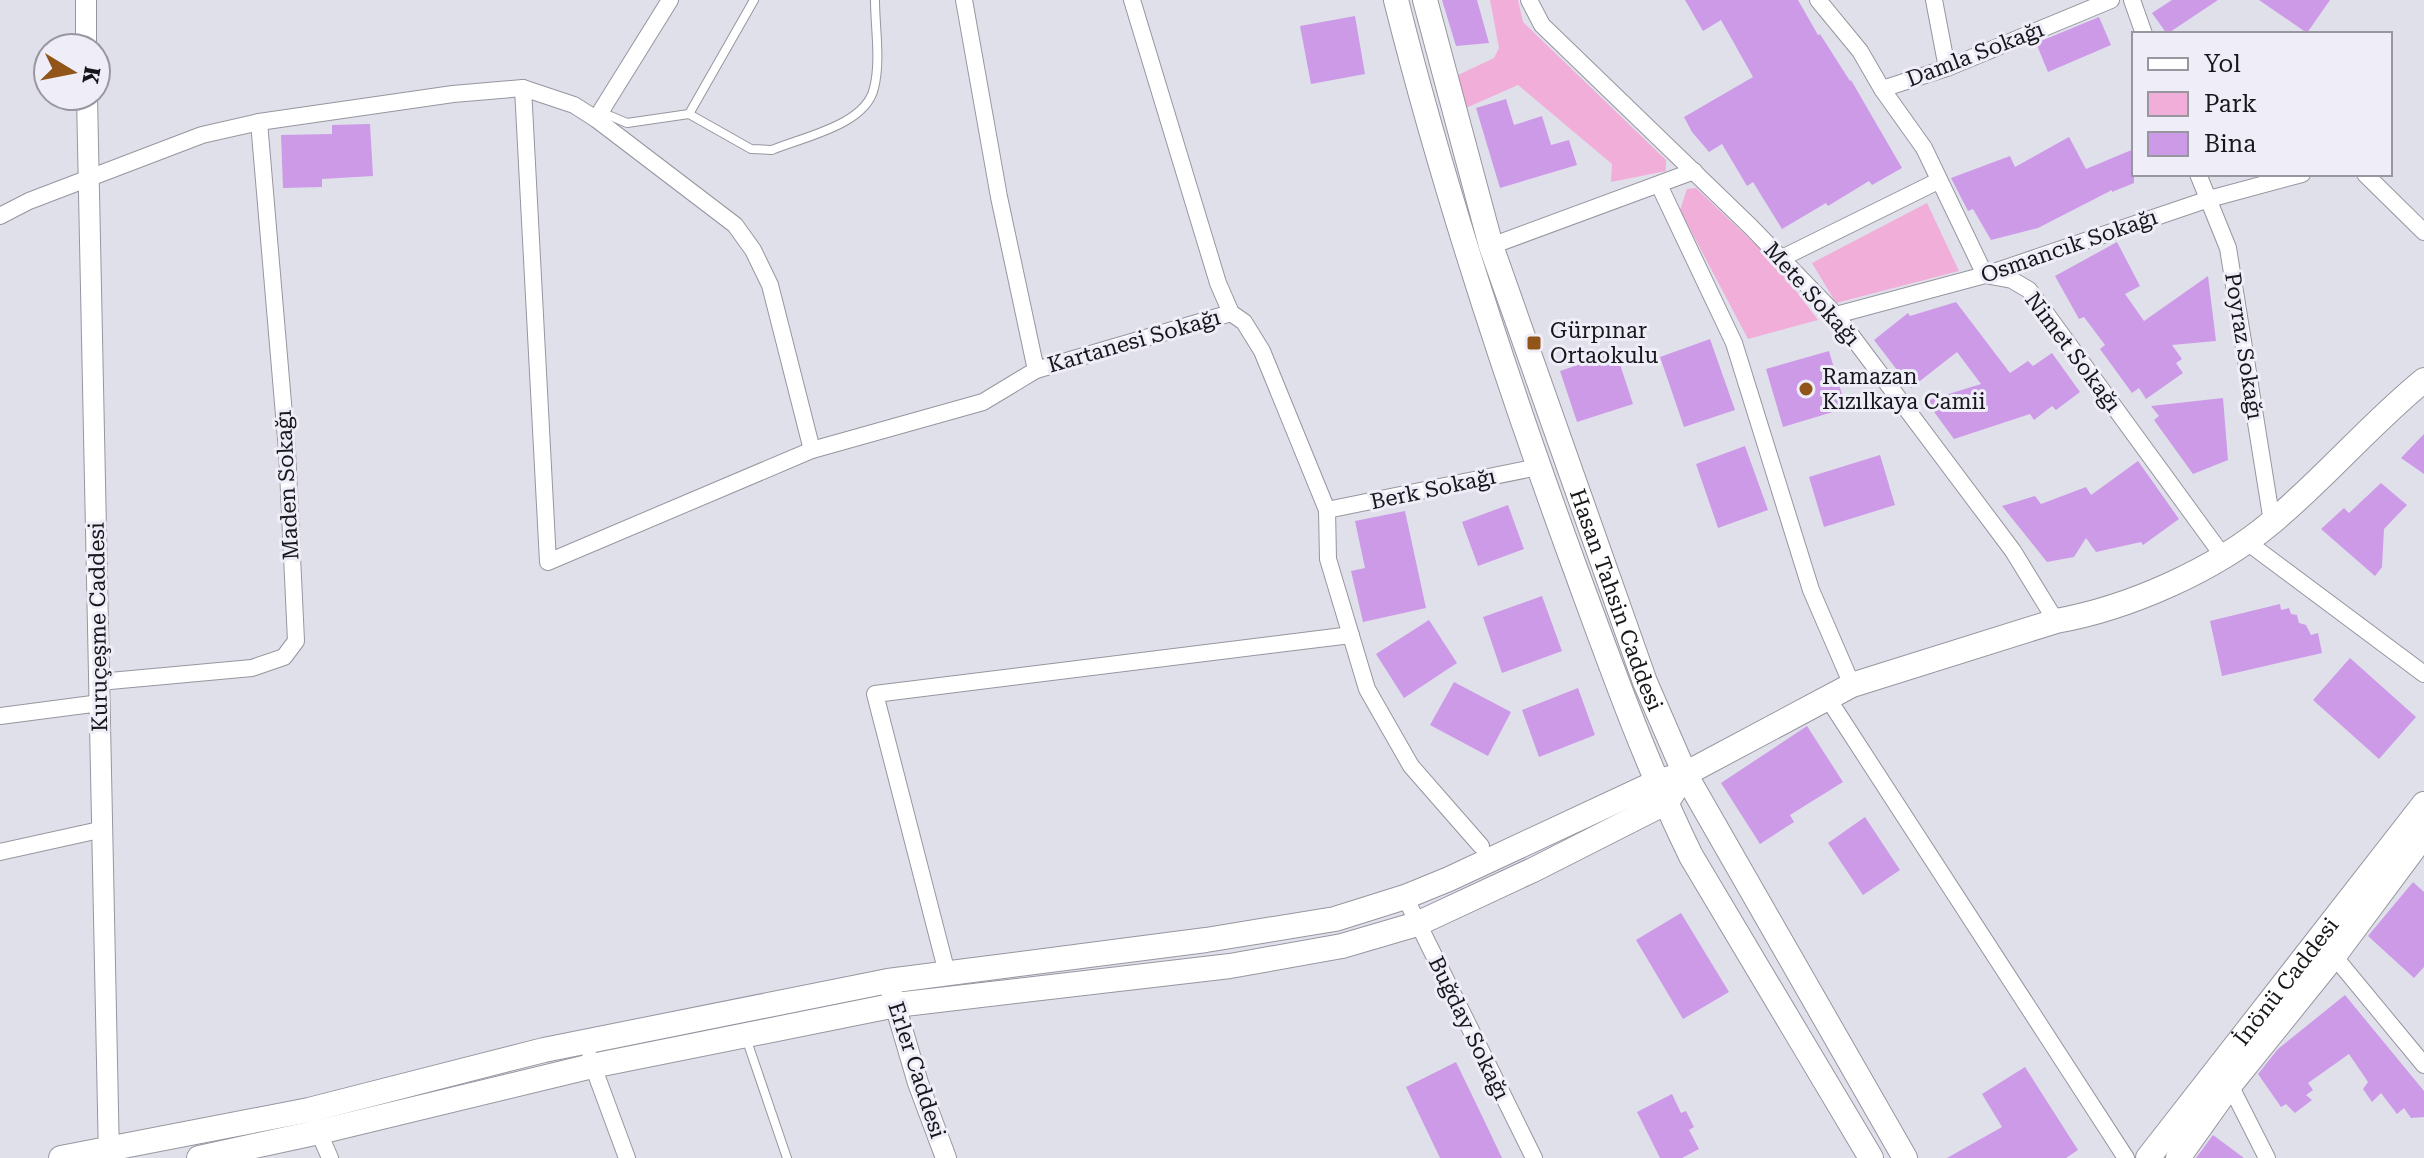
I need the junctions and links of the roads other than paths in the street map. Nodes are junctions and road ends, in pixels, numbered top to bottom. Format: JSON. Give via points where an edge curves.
{"nodes":[{"id":1,"x":86,"y":0,"type":"edge"},
{"id":2,"x":670,"y":0,"type":"edge"},
{"id":3,"x":754,"y":0,"type":"edge"},
{"id":4,"x":875,"y":0,"type":"edge"},
{"id":5,"x":964,"y":0,"type":"edge"},
{"id":6,"x":1132,"y":0,"type":"edge"},
{"id":7,"x":1396,"y":0,"type":"edge"},
{"id":8,"x":1425,"y":0,"type":"edge"},
{"id":9,"x":1529,"y":0,"type":"edge"},
{"id":10,"x":1818,"y":0,"type":"edge"},
{"id":11,"x":1934,"y":0,"type":"edge"},
{"id":12,"x":2067,"y":0,"type":"edge"},
{"id":13,"x":2111,"y":0,"type":"edge"},
{"id":14,"x":2132,"y":0,"type":"edge"},
{"id":15,"x":2072,"y":17,"type":"junction"},
{"id":16,"x":86,"y":32,"type":"edge"},
{"id":17,"x":2143,"y":32,"type":"edge"},
{"id":18,"x":1947,"y":68,"type":"junction"},
{"id":19,"x":523,"y":88,"type":"junction"},
{"id":20,"x":1882,"y":89,"type":"junction"},
{"id":21,"x":87,"y":112,"type":"edge"},
{"id":22,"x":689,"y":114,"type":"junction"},
{"id":23,"x":598,"y":115,"type":"junction"},
{"id":24,"x":259,"y":122,"type":"junction"},
{"id":25,"x":1694,"y":171,"type":"junction"},
{"id":26,"x":2199,"y":176,"type":"edge"},
{"id":27,"x":2295,"y":176,"type":"edge"},
{"id":28,"x":2367,"y":176,"type":"edge"},
{"id":29,"x":87,"y":180,"type":"junction"},
{"id":30,"x":1938,"y":181,"type":"junction"},
{"id":31,"x":1659,"y":185,"type":"junction"},
{"id":32,"x":2209,"y":199,"type":"junction"},
{"id":33,"x":0,"y":216,"type":"edge"},
{"id":34,"x":2422,"y":226,"type":"edge"},
{"id":35,"x":1491,"y":246,"type":"junction"},
{"id":36,"x":1782,"y":258,"type":"junction"},
{"id":37,"x":1985,"y":275,"type":"junction"},
{"id":38,"x":1231,"y":313,"type":"junction"},
{"id":39,"x":1836,"y":315,"type":"junction"},
{"id":40,"x":1036,"y":370,"type":"junction"},
{"id":41,"x":2424,"y":380,"type":"edge"},
{"id":42,"x":812,"y":450,"type":"junction"},
{"id":43,"x":1538,"y":467,"type":"junction"},
{"id":44,"x":1327,"y":510,"type":"junction"},
{"id":45,"x":2272,"y":522,"type":"junction"},
{"id":46,"x":2247,"y":542,"type":"junction"},
{"id":47,"x":2223,"y":556,"type":"junction"},
{"id":48,"x":2056,"y":621,"type":"junction"},
{"id":49,"x":1351,"y":635,"type":"junction"},
{"id":50,"x":2424,"y":674,"type":"edge"},
{"id":51,"x":99,"y":682,"type":"junction"},
{"id":52,"x":1852,"y":685,"type":"junction"},
{"id":53,"x":1827,"y":697,"type":"junction"},
{"id":54,"x":100,"y":703,"type":"junction"},
{"id":55,"x":0,"y":716,"type":"edge"},
{"id":56,"x":1685,"y":774,"type":"junction"},
{"id":57,"x":1663,"y":792,"type":"junction"},
{"id":58,"x":2424,"y":804,"type":"edge"},
{"id":59,"x":104,"y":829,"type":"junction"},
{"id":60,"x":2424,"y":835,"type":"edge"},
{"id":61,"x":1481,"y":846,"type":"dead end"},
{"id":62,"x":0,"y":852,"type":"edge"},
{"id":63,"x":1405,"y":897,"type":"junction"},
{"id":64,"x":1417,"y":924,"type":"junction"},
{"id":65,"x":2334,"y":956,"type":"junction"},
{"id":66,"x":947,"y":973,"type":"junction"},
{"id":67,"x":888,"y":981,"type":"junction"},
{"id":68,"x":896,"y":1005,"type":"junction"},
{"id":69,"x":745,"y":1035,"type":"junction"},
{"id":70,"x":586,"y":1042,"type":"junction"},
{"id":71,"x":2424,"y":1065,"type":"edge"},
{"id":72,"x":592,"y":1066,"type":"junction"},
{"id":73,"x":2230,"y":1085,"type":"junction"},
{"id":74,"x":309,"y":1110,"type":"junction"},
{"id":75,"x":319,"y":1132,"type":"junction"},
{"id":76,"x":108,"y":1153,"type":"edge"},
{"id":77,"x":61,"y":1158,"type":"edge"},
{"id":78,"x":199,"y":1158,"type":"edge"},
{"id":79,"x":330,"y":1158,"type":"edge"},
{"id":80,"x":627,"y":1158,"type":"edge"},
{"id":81,"x":787,"y":1158,"type":"edge"},
{"id":82,"x":946,"y":1158,"type":"edge"},
{"id":83,"x":1534,"y":1158,"type":"edge"},
{"id":84,"x":1871,"y":1158,"type":"edge"},
{"id":85,"x":1905,"y":1158,"type":"edge"},
{"id":86,"x":2126,"y":1158,"type":"edge"},
{"id":87,"x":2148,"y":1158,"type":"edge"},
{"id":88,"x":2178,"y":1158,"type":"edge"},
{"id":89,"x":2267,"y":1158,"type":"edge"}],
"edges":[{"from":1,"to":16,"type":"street"},
{"from":2,"to":23,"type":"street"},
{"from":3,"to":22,"type":"lane"},
{"from":4,"to":22,"type":"lane","via":[[874,87],[867,105],[852,119],[757,151]]},
{"from":5,"to":40,"type":"street"},
{"from":6,"to":38,"type":"street"},
{"from":7,"to":43,"type":"main road","name":"Hasan Tahsin Caddesi","via":[[1430,131]]},
{"from":8,"to":35,"type":"main road","name":"Hasan Tahsin Caddesi"},
{"from":9,"to":25,"type":"street","name":"Mete Sokağı","via":[[1542,25]]},
{"from":10,"to":20,"type":"street","via":[[1860,51]]},
{"from":11,"to":18,"type":"street"},
{"from":12,"to":15,"type":"street"},
{"from":13,"to":15,"type":"street","name":"Damla Sokağı"},
{"from":14,"to":17,"type":"street"},
{"from":15,"to":18,"type":"street","name":"Damla Sokağı"},
{"from":18,"to":20,"type":"street","name":"Damla Sokağı"},
{"from":19,"to":23,"type":"street"},
{"from":19,"to":24,"type":"street"},
{"from":19,"to":42,"type":"street","name":"Kartanesi Sokağı","via":[[548,562]]},
{"from":20,"to":30,"type":"street","via":[[1924,148]]},
{"from":21,"to":29,"type":"street","name":"Kuruçeşme Caddesi"},
{"from":22,"to":23,"type":"lane","via":[[627,123]]},
{"from":23,"to":42,"type":"street","via":[[735,225],[753,250],[770,285]]},
{"from":24,"to":29,"type":"street","via":[[202,135]]},
{"from":24,"to":51,"type":"street","name":"Maden Sokağı","via":[[287,450],[296,641],[284,657],[252,668]]},
{"from":25,"to":31,"type":"street"},
{"from":25,"to":36,"type":"street","name":"Mete Sokağı"},
{"from":26,"to":32,"type":"street","name":"Poyraz Sokağı"},
{"from":27,"to":32,"type":"street","name":"Osmancık Sokağı"},
{"from":28,"to":34,"type":"street"},
{"from":29,"to":33,"type":"street"},
{"from":29,"to":51,"type":"street","name":"Kuruçeşme Caddesi"},
{"from":30,"to":36,"type":"street"},
{"from":30,"to":37,"type":"street"},
{"from":31,"to":35,"type":"street"},
{"from":31,"to":52,"type":"street","via":[[1734,343],[1811,590]]},
{"from":32,"to":37,"type":"street","name":"Osmancık Sokağı"},
{"from":32,"to":45,"type":"street","name":"Poyraz Sokağı","via":[[2228,248]]},
{"from":35,"to":56,"type":"main road","name":"Hasan Tahsin Caddesi","via":[[1645,682]]},
{"from":36,"to":39,"type":"street","name":"Mete Sokağı"},
{"from":37,"to":39,"type":"street","name":"Osmancık Sokağı"},
{"from":37,"to":47,"type":"street","name":"Nimet Sokağı","via":[[2029,290]]},
{"from":38,"to":40,"type":"street","name":"Kartanesi Sokağı"},
{"from":38,"to":44,"type":"street","via":[[1244,322],[1262,351]]},
{"from":39,"to":48,"type":"street","name":"Mete Sokağı","via":[[2013,551]]},
{"from":40,"to":42,"type":"street","name":"Kartanesi Sokağı","via":[[983,402]]},
{"from":41,"to":45,"type":"main road"},
{"from":43,"to":44,"type":"street","name":"Berk Sokağı"},
{"from":43,"to":57,"type":"main road","name":"Hasan Tahsin Caddesi"},
{"from":44,"to":49,"type":"street","via":[[1328,559]]},
{"from":45,"to":46,"type":"main road"},
{"from":46,"to":47,"type":"main road"},
{"from":46,"to":50,"type":"street"},
{"from":47,"to":48,"type":"main road","via":[[2166,586]]},
{"from":48,"to":52,"type":"main road"},
{"from":49,"to":61,"type":"street","via":[[1367,689],[1411,766]]},
{"from":49,"to":66,"type":"street","via":[[875,694]]},
{"from":51,"to":54,"type":"street","name":"Kuruçeşme Caddesi"},
{"from":52,"to":53,"type":"main road"},
{"from":53,"to":56,"type":"main road"},
{"from":53,"to":86,"type":"street"},
{"from":54,"to":55,"type":"street"},
{"from":54,"to":59,"type":"street","name":"Kuruçeşme Caddesi"},
{"from":56,"to":57,"type":"main road"},
{"from":56,"to":85,"type":"main road","name":"Hasan Tahsin Caddesi"},
{"from":57,"to":63,"type":"main road"},
{"from":57,"to":64,"type":"main road","via":[[1484,894]]},
{"from":57,"to":84,"type":"main road","name":"Hasan Tahsin Caddesi","via":[[1691,856]]},
{"from":58,"to":87,"type":"main road","name":"İnönü Caddesi"},
{"from":59,"to":62,"type":"street"},
{"from":59,"to":76,"type":"street","name":"Kuruçeşme Caddesi"},
{"from":60,"to":65,"type":"main road","name":"İnönü Caddesi"},
{"from":63,"to":64,"type":"street","name":"Buğday Sokağı"},
{"from":63,"to":66,"type":"main road","via":[[1335,919]]},
{"from":64,"to":68,"type":"main road","via":[[1342,946],[1230,966]]},
{"from":64,"to":83,"type":"street","name":"Buğday Sokağı"},
{"from":65,"to":71,"type":"street"},
{"from":65,"to":73,"type":"main road","name":"İnönü Caddesi"},
{"from":66,"to":67,"type":"main road"},
{"from":67,"to":68,"type":"street","name":"Erler Caddesi"},
{"from":67,"to":70,"type":"main road"},
{"from":68,"to":69,"type":"main road"},
{"from":68,"to":82,"type":"street","name":"Erler Caddesi"},
{"from":69,"to":72,"type":"main road"},
{"from":69,"to":81,"type":"lane"},
{"from":70,"to":72,"type":"street"},
{"from":70,"to":74,"type":"main road"},
{"from":72,"to":75,"type":"main road"},
{"from":72,"to":80,"type":"street"},
{"from":73,"to":88,"type":"main road","name":"İnönü Caddesi"},
{"from":73,"to":89,"type":"street"},
{"from":74,"to":75,"type":"street"},
{"from":74,"to":76,"type":"main road"},
{"from":75,"to":78,"type":"main road"},
{"from":75,"to":79,"type":"street"},
{"from":76,"to":77,"type":"main road"}]}
